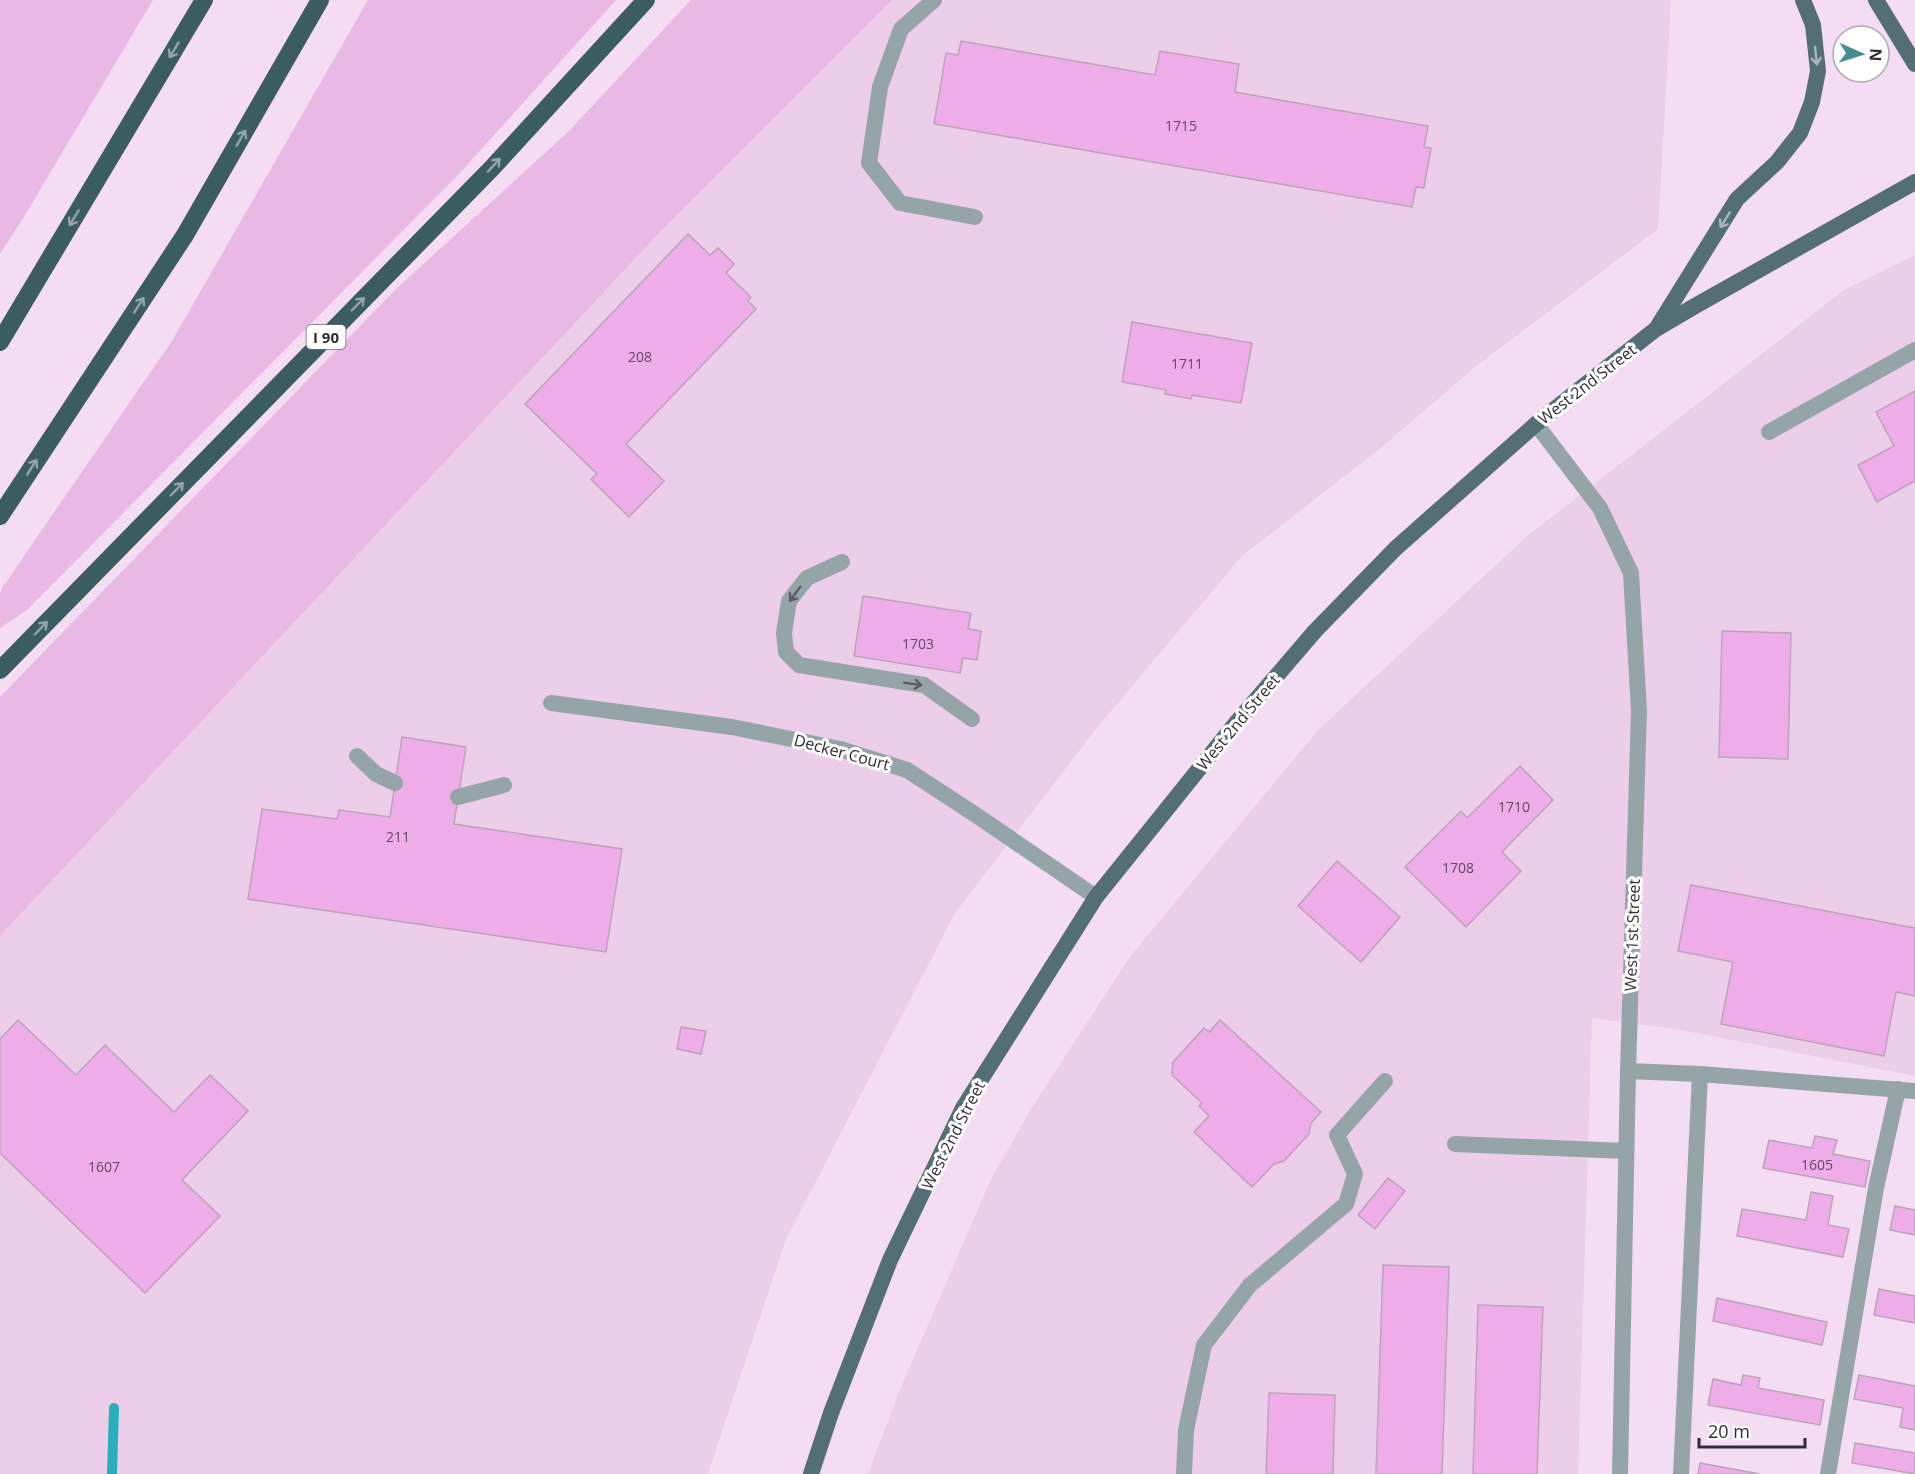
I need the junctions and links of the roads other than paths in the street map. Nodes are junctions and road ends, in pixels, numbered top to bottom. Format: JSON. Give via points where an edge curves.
{"nodes":[{"id":1,"x":204,"y":0,"type":"edge"},
{"id":2,"x":320,"y":0,"type":"edge"},
{"id":3,"x":646,"y":0,"type":"edge"},
{"id":4,"x":934,"y":0,"type":"edge"},
{"id":5,"x":1803,"y":0,"type":"edge"},
{"id":6,"x":1876,"y":0,"type":"edge"},
{"id":7,"x":1915,"y":64,"type":"edge"},
{"id":8,"x":1915,"y":182,"type":"edge"},
{"id":9,"x":975,"y":217,"type":"dead end"},
{"id":10,"x":1656,"y":329,"type":"junction"},
{"id":11,"x":0,"y":342,"type":"edge"},
{"id":12,"x":1915,"y":350,"type":"edge"},
{"id":13,"x":1536,"y":424,"type":"junction"},
{"id":14,"x":1769,"y":432,"type":"dead end"},
{"id":15,"x":0,"y":516,"type":"edge"},
{"id":16,"x":842,"y":562,"type":"dead end"},
{"id":17,"x":0,"y":670,"type":"edge"},
{"id":18,"x":551,"y":703,"type":"dead end"},
{"id":19,"x":972,"y":718,"type":"dead end"},
{"id":20,"x":357,"y":756,"type":"dead end"},
{"id":21,"x":394,"y":783,"type":"dead end"},
{"id":22,"x":504,"y":785,"type":"dead end"},
{"id":23,"x":458,"y":797,"type":"dead end"},
{"id":24,"x":1096,"y":897,"type":"junction"},
{"id":25,"x":1628,"y":1071,"type":"junction"},
{"id":26,"x":1700,"y":1074,"type":"junction"},
{"id":27,"x":1385,"y":1081,"type":"dead end"},
{"id":28,"x":1907,"y":1090,"type":"edge"},
{"id":29,"x":1455,"y":1144,"type":"dead end"},
{"id":30,"x":1626,"y":1151,"type":"junction"},
{"id":31,"x":811,"y":1474,"type":"edge"},
{"id":32,"x":1184,"y":1474,"type":"edge"},
{"id":33,"x":1620,"y":1474,"type":"edge"},
{"id":34,"x":1681,"y":1474,"type":"edge"},
{"id":35,"x":1828,"y":1474,"type":"edge"}],
"edges":[{"from":1,"to":11,"type":"highway","one_way":true},
{"from":15,"to":2,"type":"highway","one_way":true,"via":[[185,235]]},
{"from":17,"to":3,"type":"highway","number":"I 90","one_way":true,"via":[[492,168]]},
{"from":4,"to":9,"type":"street","via":[[901,28],[880,87],[869,164],[900,203]]},
{"from":5,"to":10,"type":"main road","one_way":true,"via":[[1813,25],[1818,71],[1800,133],[1777,162],[1737,199]]},
{"from":6,"to":7,"type":"main road"},
{"from":8,"to":10,"type":"main road","name":"West 2nd Street"},
{"from":10,"to":13,"type":"main road","name":"West 2nd Street"},
{"from":12,"to":14,"type":"street"},
{"from":13,"to":24,"type":"main road","name":"West 2nd Street","via":[[1396,548],[1315,631]]},
{"from":13,"to":25,"type":"street","name":"West 1st Street","via":[[1600,508],[1630,573],[1639,711]]},
{"from":16,"to":19,"type":"street","one_way":true,"via":[[807,578],[789,601],[784,633],[786,652],[799,665],[924,685]]},
{"from":18,"to":24,"type":"street","name":"Decker Court","via":[[732,727],[840,749],[907,770]]},
{"from":20,"to":21,"type":"street","via":[[376,774]]},
{"from":22,"to":23,"type":"street"},
{"from":24,"to":31,"type":"main road","name":"West 2nd Street","via":[[963,1108],[890,1260]]},
{"from":25,"to":26,"type":"street"},
{"from":25,"to":30,"type":"street","name":"West 1st Street"},
{"from":26,"to":28,"type":"street"},
{"from":26,"to":34,"type":"street"},
{"from":27,"to":32,"type":"street","via":[[1337,1136],[1355,1174],[1346,1204],[1250,1285],[1204,1345],[1186,1430]]},
{"from":28,"to":35,"type":"street","via":[[1875,1188]]},
{"from":29,"to":30,"type":"street"},
{"from":30,"to":33,"type":"street","name":"West 1st Street"}]}
